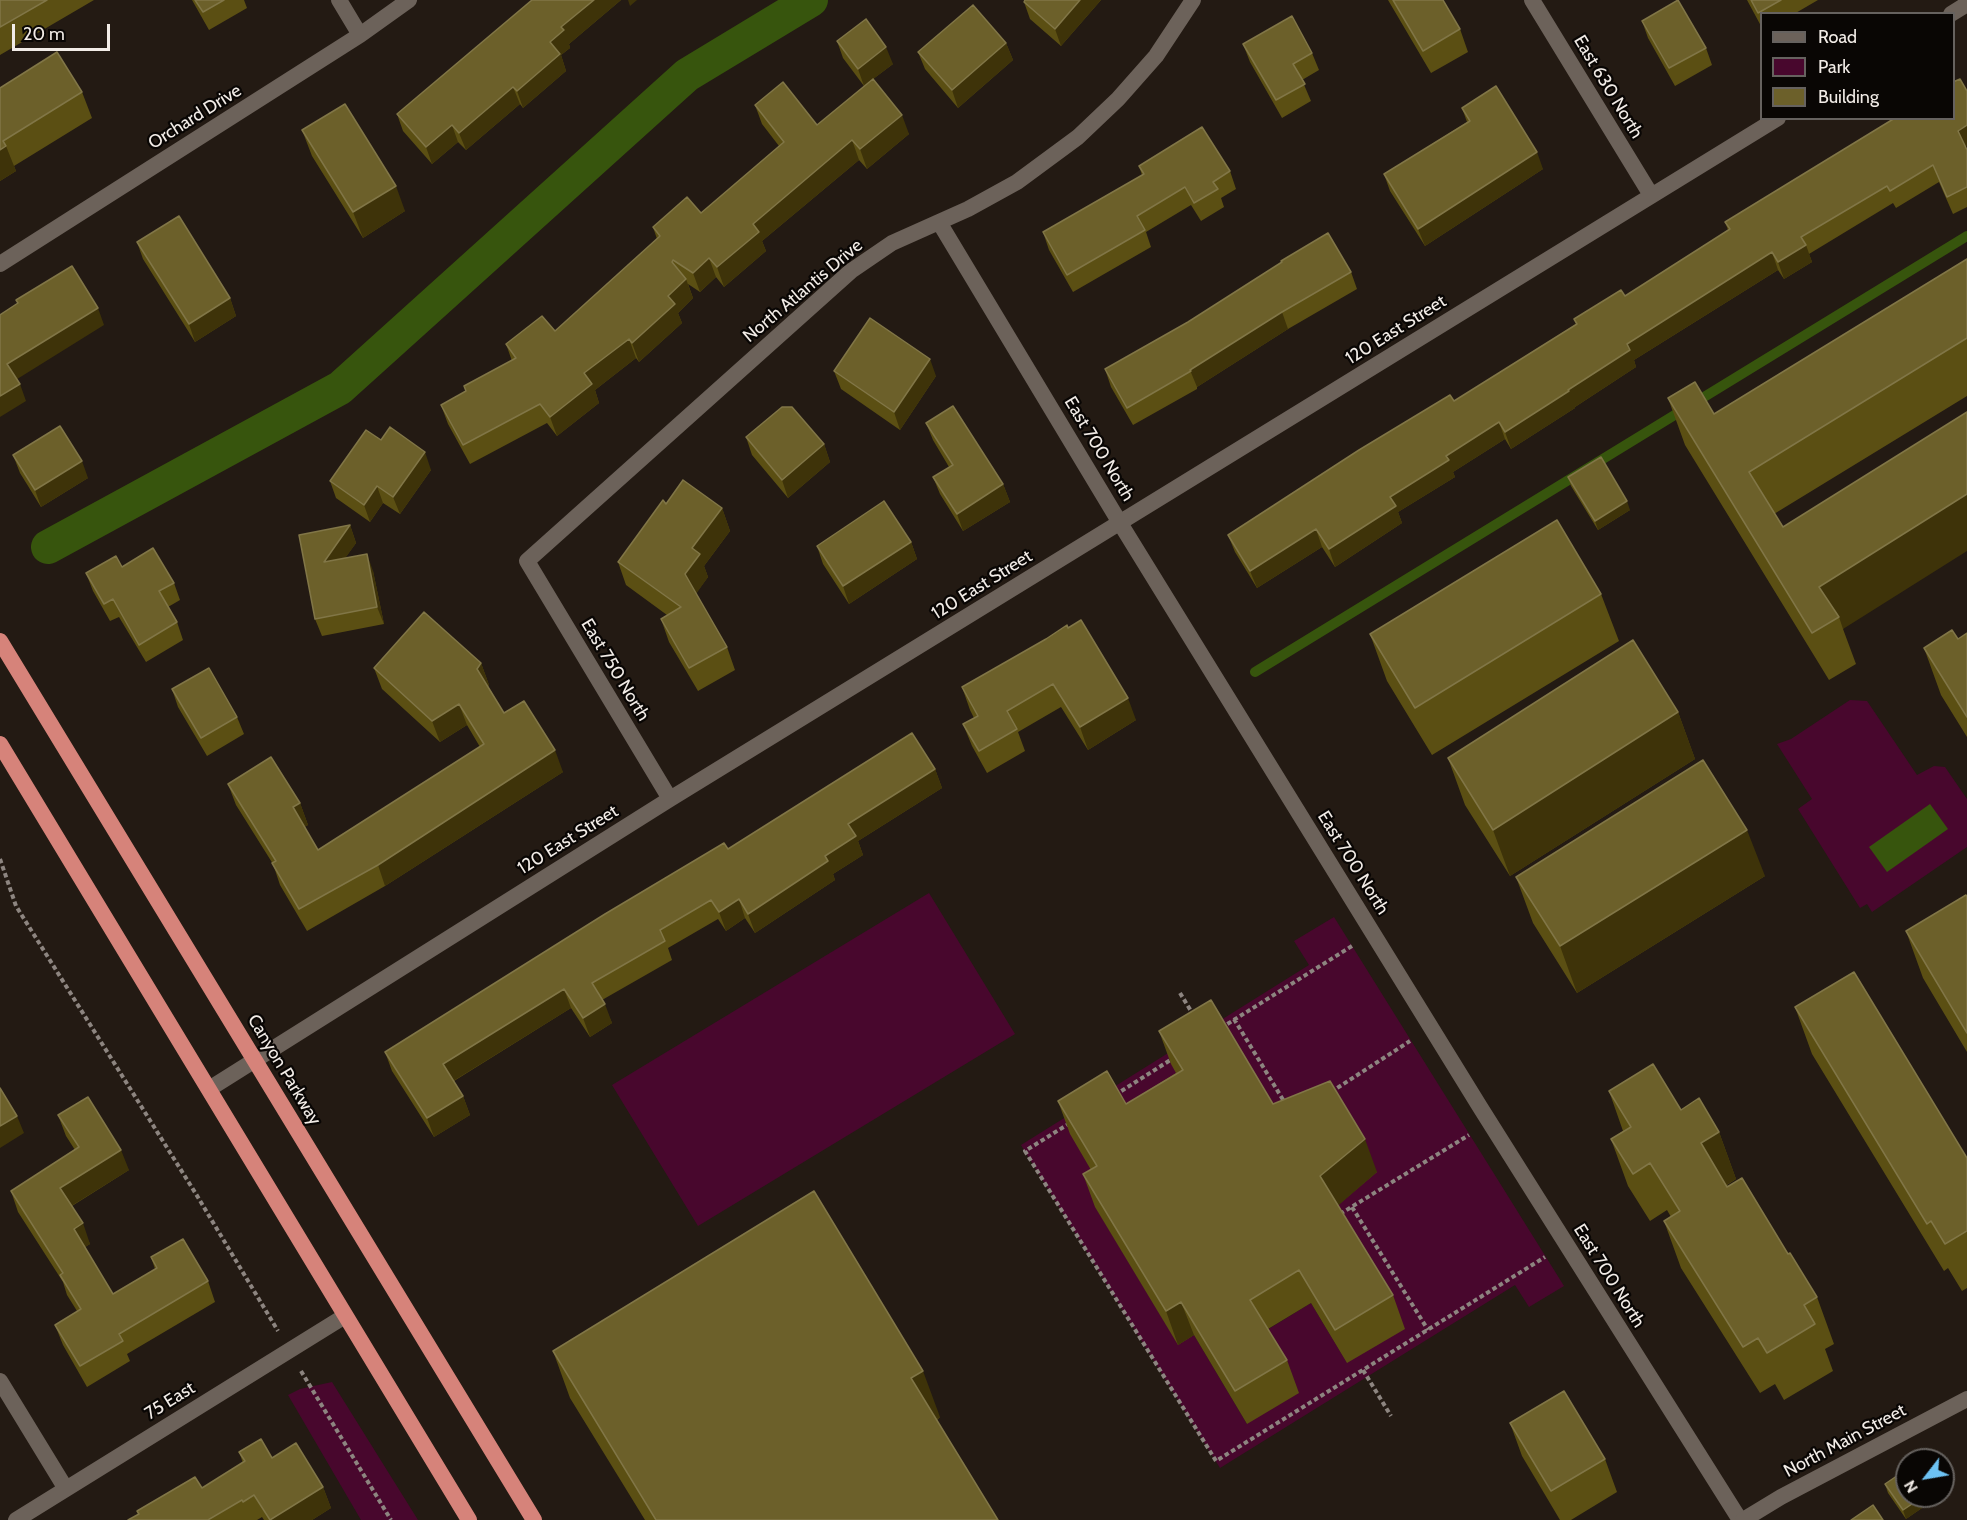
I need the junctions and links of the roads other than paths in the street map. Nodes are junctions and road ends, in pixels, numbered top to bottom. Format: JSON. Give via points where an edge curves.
{"nodes":[{"id":1,"x":339,"y":0,"type":"edge"},
{"id":2,"x":409,"y":0,"type":"edge"},
{"id":3,"x":1193,"y":0,"type":"edge"},
{"id":4,"x":1532,"y":0,"type":"edge"},
{"id":5,"x":1967,"y":4,"type":"edge"},
{"id":6,"x":1954,"y":12,"type":"edge"},
{"id":7,"x":360,"y":36,"type":"junction"},
{"id":8,"x":1775,"y":120,"type":"edge"},
{"id":9,"x":1651,"y":195,"type":"junction"},
{"id":10,"x":939,"y":222,"type":"junction"},
{"id":11,"x":0,"y":264,"type":"edge"},
{"id":12,"x":1120,"y":523,"type":"junction"},
{"id":13,"x":527,"y":561,"type":"joint"},
{"id":14,"x":0,"y":641,"type":"edge"},
{"id":15,"x":0,"y":744,"type":"edge"},
{"id":16,"x":670,"y":799,"type":"junction"},
{"id":17,"x":254,"y":1060,"type":"junction"},
{"id":18,"x":210,"y":1089,"type":"junction"},
{"id":19,"x":345,"y":1316,"type":"junction"},
{"id":20,"x":0,"y":1381,"type":"edge"},
{"id":21,"x":1967,"y":1399,"type":"edge"},
{"id":22,"x":66,"y":1489,"type":"junction"},
{"id":23,"x":16,"y":1520,"type":"edge"},
{"id":24,"x":470,"y":1520,"type":"edge"},
{"id":25,"x":534,"y":1520,"type":"edge"},
{"id":26,"x":1741,"y":1520,"type":"edge"}],
"edges":[{"from":1,"to":7,"type":"street"},
{"from":2,"to":7,"type":"street","name":"Orchard Drive"},
{"from":3,"to":10,"type":"street","name":"North Atlantis Drive","via":[[1156,56],[1119,99],[1078,137],[1017,182]]},
{"from":4,"to":9,"type":"street","name":"East 630 North"},
{"from":5,"to":6,"type":"street"},
{"from":7,"to":11,"type":"street","name":"Orchard Drive"},
{"from":8,"to":9,"type":"street","name":"120 East Street"},
{"from":9,"to":12,"type":"street","name":"120 East Street"},
{"from":10,"to":12,"type":"street","name":"East 700 North"},
{"from":10,"to":13,"type":"street","name":"North Atlantis Drive","via":[[892,243],[851,271]]},
{"from":12,"to":16,"type":"street","name":"120 East Street"},
{"from":12,"to":26,"type":"street","name":"East 700 North","via":[[1519,1170]]},
{"from":13,"to":16,"type":"street","name":"East 750 North"},
{"from":14,"to":17,"type":"highway","name":"Canyon Parkway"},
{"from":15,"to":18,"type":"highway"},
{"from":16,"to":17,"type":"street","name":"120 East Street"},
{"from":17,"to":18,"type":"street","name":"120 East Street"},
{"from":17,"to":25,"type":"highway","name":"Canyon Parkway"},
{"from":18,"to":19,"type":"highway"},
{"from":19,"to":22,"type":"street","name":"75 East"},
{"from":19,"to":24,"type":"highway"},
{"from":20,"to":22,"type":"street"},
{"from":21,"to":26,"type":"street","name":"North Main Street"},
{"from":22,"to":23,"type":"street","name":"75 East"}]}
